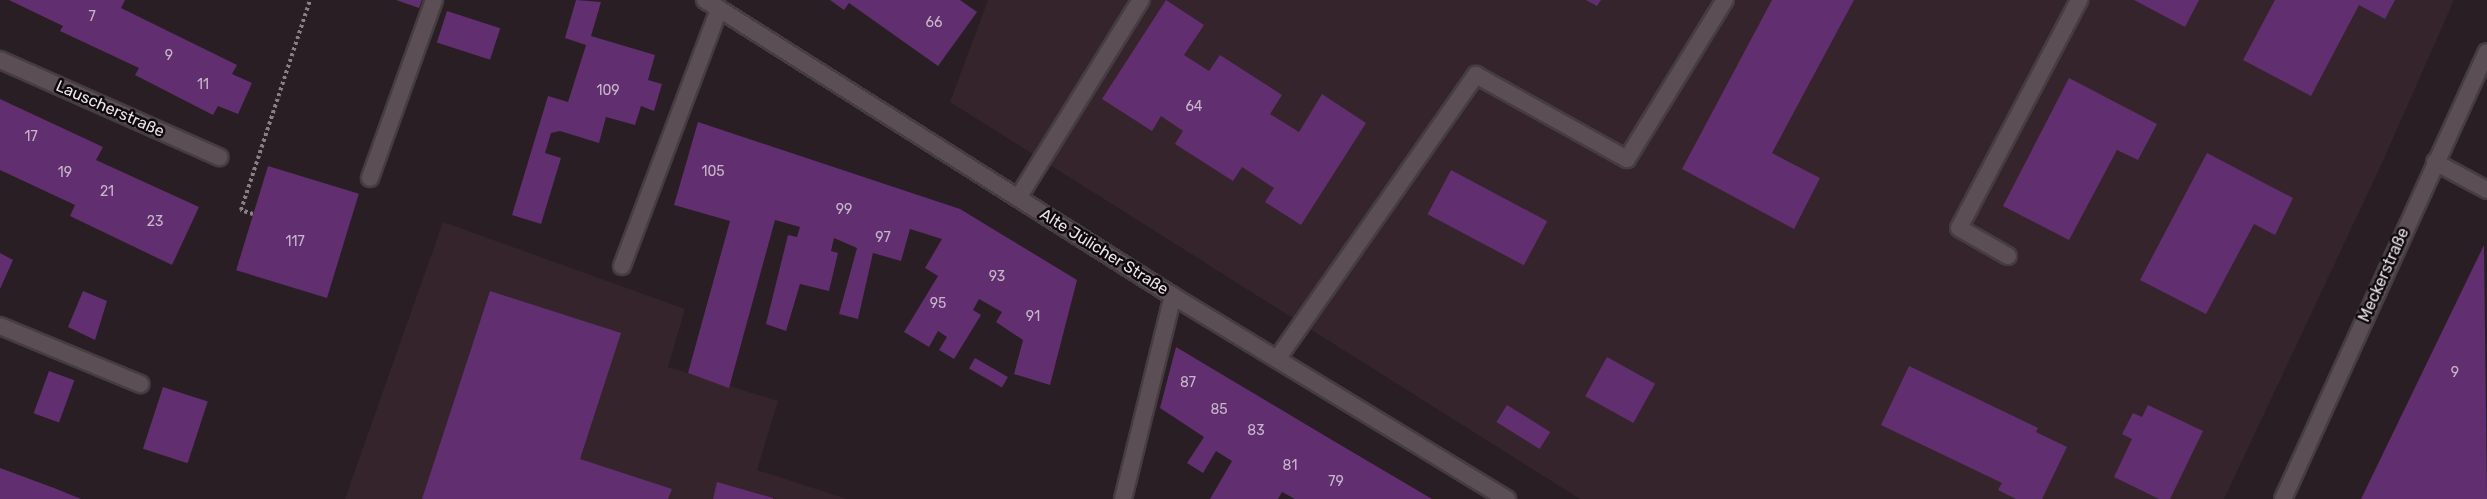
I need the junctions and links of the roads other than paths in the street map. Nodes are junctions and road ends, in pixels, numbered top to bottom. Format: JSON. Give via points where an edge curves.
{"nodes":[{"id":1,"x":434,"y":0,"type":"edge"},
{"id":2,"x":1141,"y":0,"type":"edge"},
{"id":3,"x":1725,"y":0,"type":"edge"},
{"id":4,"x":2079,"y":0,"type":"edge"},
{"id":5,"x":712,"y":5,"type":"edge"},
{"id":6,"x":2487,"y":52,"type":"edge"},
{"id":7,"x":0,"y":60,"type":"edge"},
{"id":8,"x":219,"y":157,"type":"dead end"},
{"id":9,"x":2435,"y":162,"type":"junction"},
{"id":10,"x":370,"y":178,"type":"dead end"},
{"id":11,"x":2487,"y":190,"type":"edge"},
{"id":12,"x":1018,"y":198,"type":"junction"},
{"id":13,"x":2008,"y":256,"type":"dead end"},
{"id":14,"x":622,"y":266,"type":"dead end"},
{"id":15,"x":1173,"y":296,"type":"junction"},
{"id":16,"x":0,"y":326,"type":"edge"},
{"id":17,"x":1277,"y":359,"type":"junction"},
{"id":18,"x":140,"y":384,"type":"dead end"},
{"id":19,"x":1123,"y":499,"type":"edge"},
{"id":20,"x":1507,"y":499,"type":"edge"},
{"id":21,"x":2283,"y":499,"type":"edge"}],
"edges":[{"from":1,"to":10,"type":"street"},
{"from":2,"to":12,"type":"street"},
{"from":3,"to":17,"type":"street","via":[[1627,159],[1476,75]]},
{"from":4,"to":13,"type":"street","via":[[1959,228]]},
{"from":5,"to":12,"type":"street","name":"Alte Jülicher Straße"},
{"from":5,"to":14,"type":"street"},
{"from":6,"to":9,"type":"street","name":"Meckerstraße"},
{"from":7,"to":8,"type":"street","name":"Lauscherstraße"},
{"from":9,"to":11,"type":"street"},
{"from":9,"to":21,"type":"street","name":"Meckerstraße"},
{"from":12,"to":15,"type":"street","name":"Alte Jülicher Straße"},
{"from":15,"to":17,"type":"street","name":"Alte Jülicher Straße"},
{"from":15,"to":19,"type":"street"},
{"from":16,"to":18,"type":"street"},
{"from":17,"to":20,"type":"street","name":"Alte Jülicher Straße"}]}
